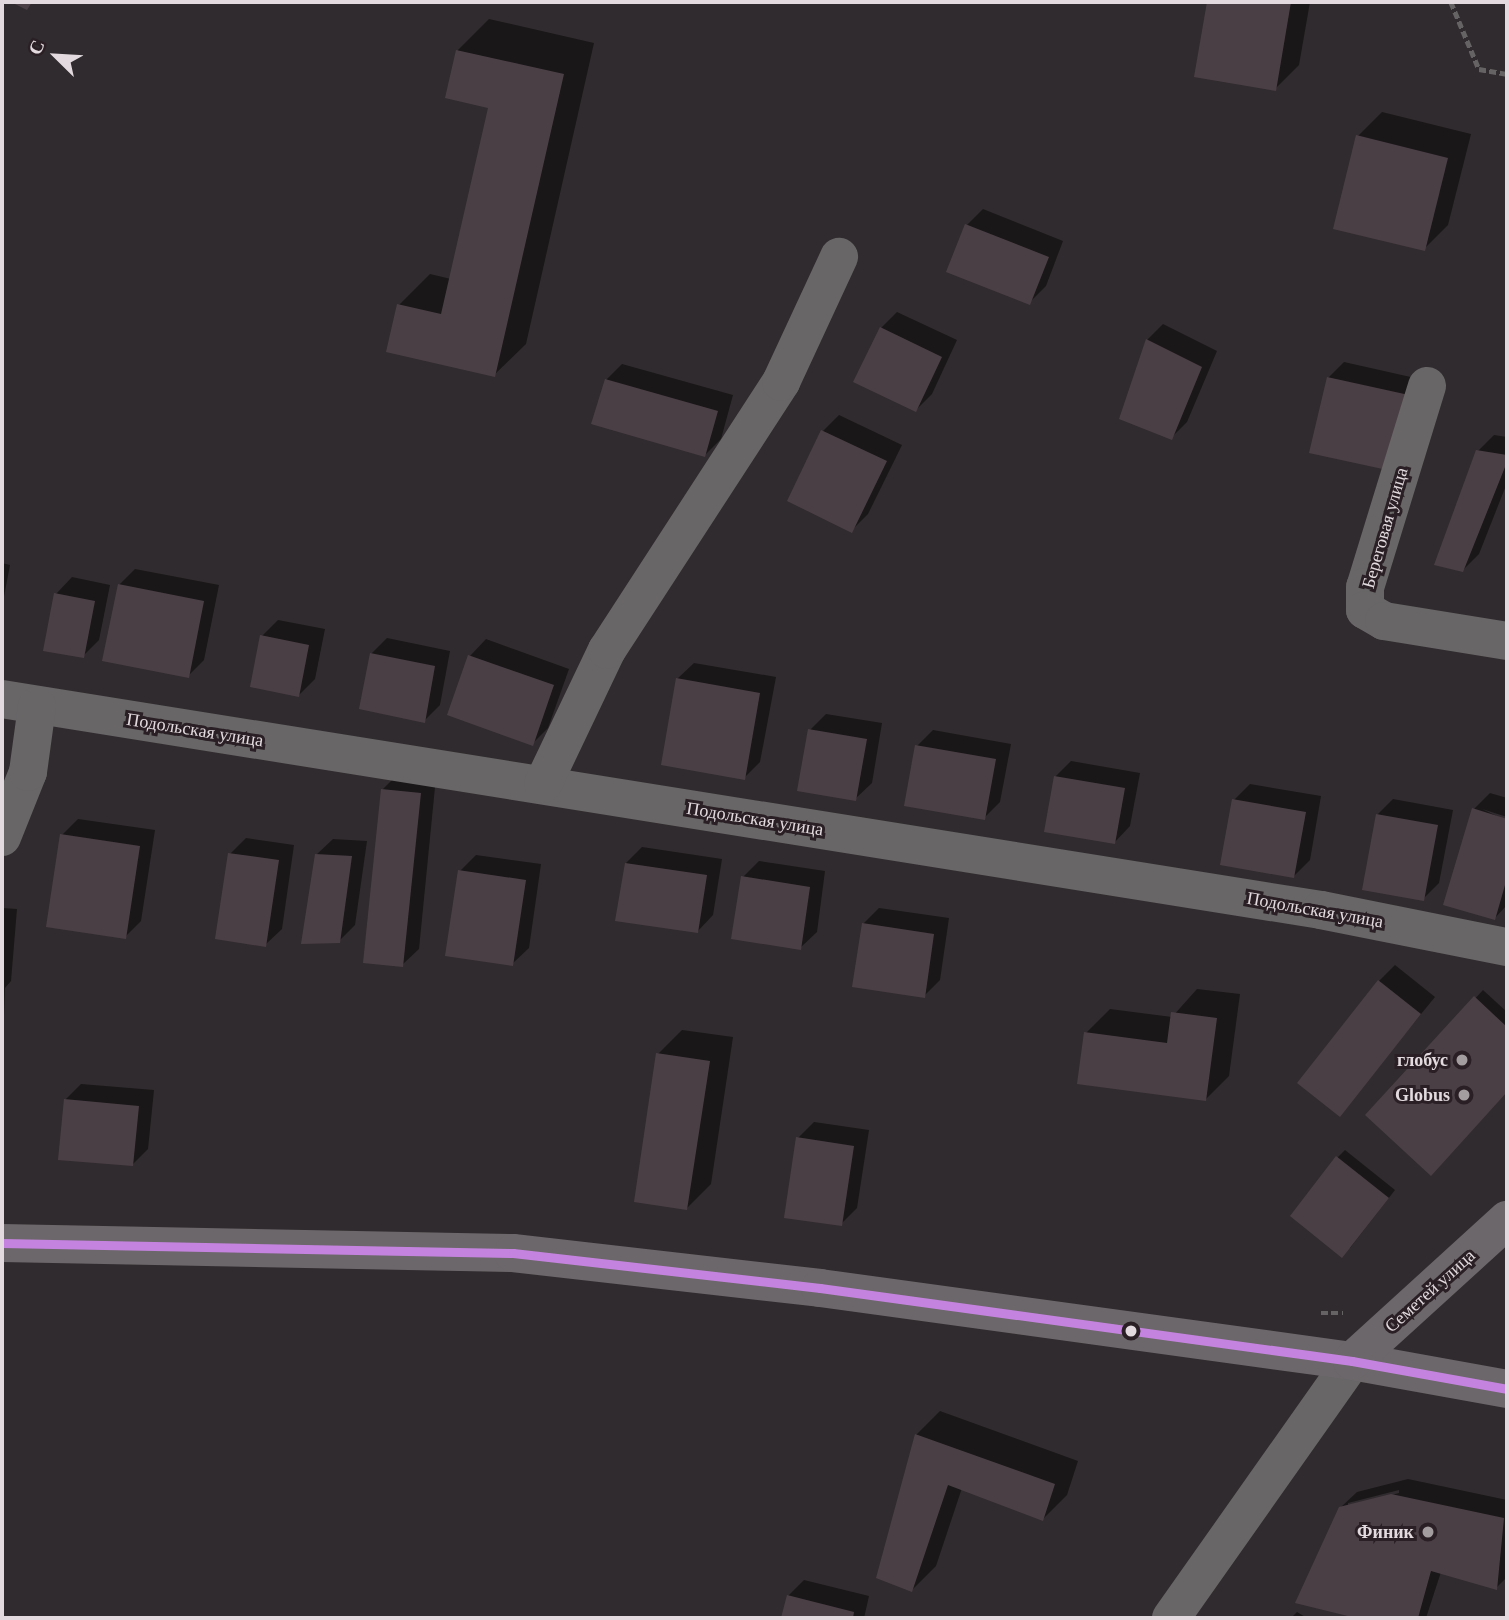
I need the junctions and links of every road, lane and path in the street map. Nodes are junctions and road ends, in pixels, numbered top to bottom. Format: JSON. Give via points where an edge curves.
{"nodes":[{"id":1,"x":1451,"y":2,"type":"edge"},
{"id":2,"x":1507,"y":74,"type":"edge"},
{"id":3,"x":839,"y":257,"type":"dead end"},
{"id":4,"x":1427,"y":386,"type":"dead end"},
{"id":5,"x":1507,"y":641,"type":"edge"},
{"id":6,"x":19,"y":702,"type":"edge"},
{"id":7,"x":543,"y":784,"type":"junction"},
{"id":8,"x":2,"y":837,"type":"edge"},
{"id":9,"x":1507,"y":947,"type":"edge"},
{"id":10,"x":1507,"y":1220,"type":"edge"},
{"id":11,"x":2,"y":1242,"type":"edge"},
{"id":12,"x":1352,"y":1361,"type":"junction"},
{"id":13,"x":1507,"y":1389,"type":"edge"},
{"id":14,"x":1171,"y":1618,"type":"edge"}],
"edges":[{"from":1,"to":2,"type":"path","via":[[1479,69]]},
{"from":3,"to":7,"type":"street","via":[[781,382],[607,650]]},
{"from":4,"to":5,"type":"street","name":"Береговая улица","via":[[1365,587],[1365,610],[1384,621]]},
{"from":6,"to":7,"type":"street","name":"Подольская улица"},
{"from":6,"to":8,"type":"street","via":[[28,772]]},
{"from":7,"to":9,"type":"street","name":"Подольская улица","via":[[1321,910]]},
{"from":10,"to":12,"type":"main road","name":"Семетей улица"},
{"from":11,"to":12,"type":"main road","via":[[513,1253]]},
{"from":12,"to":13,"type":"main road"},
{"from":12,"to":14,"type":"street"}]}
